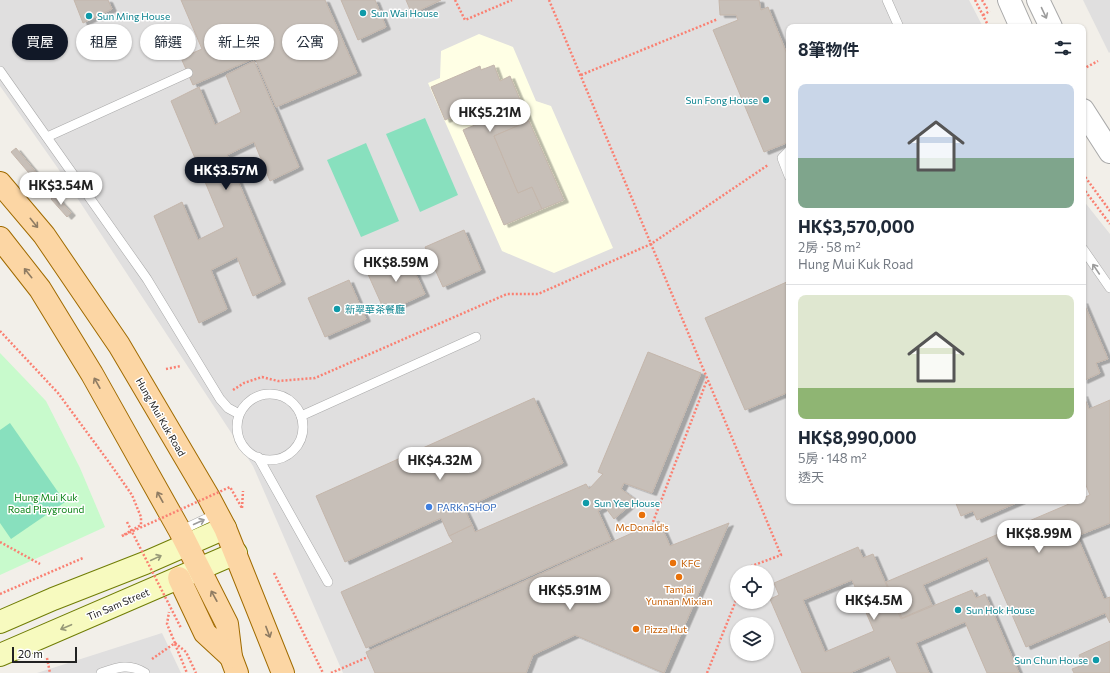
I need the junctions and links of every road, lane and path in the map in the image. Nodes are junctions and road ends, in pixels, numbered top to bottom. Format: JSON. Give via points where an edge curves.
{"nodes":[{"id":1,"x":454,"y":0,"type":"edge"},
{"id":2,"x":512,"y":0,"type":"edge"},
{"id":3,"x":549,"y":0,"type":"edge"},
{"id":4,"x":887,"y":0,"type":"edge"},
{"id":5,"x":975,"y":0,"type":"edge"},
{"id":6,"x":1008,"y":0,"type":"edge"},
{"id":7,"x":1038,"y":0,"type":"edge"},
{"id":8,"x":718,"y":19,"type":"dead end"},
{"id":9,"x":898,"y":24,"type":"edge"},
{"id":10,"x":987,"y":24,"type":"edge"},
{"id":11,"x":1020,"y":24,"type":"edge"},
{"id":12,"x":1050,"y":24,"type":"edge"},
{"id":13,"x":1098,"y":61,"type":"dead end"},
{"id":14,"x":1086,"y":67,"type":"edge"},
{"id":15,"x":0,"y":71,"type":"edge"},
{"id":16,"x":188,"y":73,"type":"dead end"},
{"id":17,"x":580,"y":76,"type":"junction"},
{"id":18,"x":1086,"y":115,"type":"edge"},
{"id":19,"x":47,"y":136,"type":"junction"},
{"id":20,"x":1110,"y":152,"type":"edge"},
{"id":21,"x":786,"y":153,"type":"edge"},
{"id":22,"x":786,"y":168,"type":"edge"},
{"id":23,"x":1086,"y":178,"type":"edge"},
{"id":24,"x":0,"y":183,"type":"edge"},
{"id":25,"x":1086,"y":192,"type":"edge"},
{"id":26,"x":1110,"y":211,"type":"edge"},
{"id":27,"x":1110,"y":224,"type":"edge"},
{"id":28,"x":0,"y":238,"type":"edge"},
{"id":29,"x":651,"y":244,"type":"junction"},
{"id":30,"x":1086,"y":253,"type":"edge"},
{"id":31,"x":1110,"y":288,"type":"edge"},
{"id":32,"x":0,"y":331,"type":"edge"},
{"id":33,"x":476,"y":337,"type":"dead end"},
{"id":34,"x":708,"y":380,"type":"junction"},
{"id":35,"x":220,"y":399,"type":"junction"},
{"id":36,"x":239,"y":414,"type":"junction"},
{"id":37,"x":301,"y":416,"type":"junction"},
{"id":38,"x":258,"y":457,"type":"junction"},
{"id":39,"x":243,"y":492,"type":"dead end"},
{"id":40,"x":221,"y":521,"type":"junction"},
{"id":41,"x":127,"y":522,"type":"dead end"},
{"id":42,"x":653,"y":522,"type":"dead end"},
{"id":43,"x":132,"y":532,"type":"junction"},
{"id":44,"x":183,"y":538,"type":"junction"},
{"id":45,"x":0,"y":542,"type":"edge"},
{"id":46,"x":236,"y":553,"type":"junction"},
{"id":47,"x":83,"y":558,"type":"dead end"},
{"id":48,"x":40,"y":564,"type":"dead end"},
{"id":49,"x":754,"y":565,"type":"edge"},
{"id":50,"x":199,"y":569,"type":"junction"},
{"id":51,"x":274,"y":573,"type":"dead end"},
{"id":52,"x":179,"y":578,"type":"junction"},
{"id":53,"x":328,"y":582,"type":"dead end"},
{"id":54,"x":0,"y":594,"type":"edge"},
{"id":55,"x":168,"y":607,"type":"dead end"},
{"id":56,"x":733,"y":609,"type":"edge"},
{"id":57,"x":0,"y":622,"type":"edge"},
{"id":58,"x":181,"y":628,"type":"dead end"},
{"id":59,"x":174,"y":643,"type":"junction"},
{"id":60,"x":0,"y":655,"type":"edge"},
{"id":61,"x":368,"y":657,"type":"dead end"},
{"id":62,"x":48,"y":664,"type":"dead end"},
{"id":63,"x":234,"y":665,"type":"edge"},
{"id":64,"x":142,"y":670,"type":"edge"},
{"id":65,"x":50,"y":673,"type":"edge"},
{"id":66,"x":101,"y":673,"type":"edge"},
{"id":67,"x":187,"y":673,"type":"edge"},
{"id":68,"x":196,"y":673,"type":"edge"},
{"id":69,"x":283,"y":673,"type":"edge"},
{"id":70,"x":322,"y":673,"type":"edge"},
{"id":71,"x":331,"y":673,"type":"edge"},
{"id":72,"x":707,"y":673,"type":"edge"}],
"edges":[{"from":1,"to":2,"type":"path","via":[[465,20]]},
{"from":3,"to":17,"type":"path"},
{"from":4,"to":9,"type":"lane"},
{"from":5,"to":10,"type":"path"},
{"from":6,"to":11,"type":"street"},
{"from":7,"to":12,"type":"street","one_way":true},
{"from":8,"to":17,"type":"path"},
{"from":13,"to":14,"type":"path"},
{"from":15,"to":19,"type":"lane"},
{"from":16,"to":19,"type":"lane"},
{"from":17,"to":29,"type":"path"},
{"from":18,"to":20,"type":"street"},
{"from":19,"to":35,"type":"lane","via":[[148,279]]},
{"from":21,"to":22,"type":"lane","via":[[783,161]]},
{"from":21,"to":29,"type":"path"},
{"from":23,"to":26,"type":"path"},
{"from":24,"to":40,"type":"main road","name":"Hung Mui Kuk Road","one_way":true,"via":[[44,235],[119,345]]},
{"from":25,"to":27,"type":"path"},
{"from":44,"to":28,"type":"main road","one_way":true,"via":[[92,374],[44,295]]},
{"from":29,"to":34,"type":"path"},
{"from":29,"to":35,"type":"path","via":[[538,294],[507,294],[314,378],[278,381],[262,377],[244,383]]},
{"from":31,"to":30,"type":"lane","one_way":true},
{"from":32,"to":43,"type":"path","bridge":true,"via":[[58,393],[132,495],[141,517],[141,525],[122,536]]},
{"from":33,"to":37,"type":"lane"},
{"from":34,"to":42,"type":"path"},
{"from":34,"to":49,"type":"path","via":[[781,555]]},
{"from":35,"to":36,"type":"lane","via":[[228,408]]},
{"from":36,"to":37,"type":"lane","via":[[245,404],[254,398],[276,394],[287,398],[296,406]]},
{"from":36,"to":38,"type":"lane","via":[[238,435],[249,452]]},
{"from":37,"to":38,"type":"lane","via":[[301,436],[289,453],[280,458]]},
{"from":38,"to":53,"type":"lane"},
{"from":39,"to":43,"type":"path","bridge":true,"via":[[242,508],[230,487]]},
{"from":44,"to":40,"type":"main road","one_way":true},
{"from":40,"to":46,"type":"main road","name":"Hung Mui Kuk Road"},
{"from":41,"to":43,"type":"path","bridge":true},
{"from":43,"to":58,"type":"path","bridge":true},
{"from":44,"to":50,"type":"main road"},
{"from":44,"to":57,"type":"main road","via":[[119,560],[53,598]]},
{"from":45,"to":48,"type":"path"},
{"from":46,"to":50,"type":"main road","name":"Tin Sam Street"},
{"from":46,"to":69,"type":"main road","name":"Hung Mui Kuk Road","one_way":true},
{"from":47,"to":54,"type":"path"},
{"from":50,"to":52,"type":"main road","name":"Tin Sam Street"},
{"from":63,"to":50,"type":"main road","one_way":true,"via":[[227,624]]},
{"from":51,"to":70,"type":"path"},
{"from":52,"to":60,"type":"main road","name":"Tin Sam Street","one_way":true},
{"from":52,"to":63,"type":"main road","via":[[205,633]]},
{"from":55,"to":59,"type":"path","via":[[170,616],[167,624]]},
{"from":56,"to":72,"type":"path"},
{"from":59,"to":64,"type":"path"},
{"from":59,"to":67,"type":"path"},
{"from":59,"to":68,"type":"path","via":[[186,652]]},
{"from":61,"to":71,"type":"path"},
{"from":62,"to":65,"type":"path"},
{"from":64,"to":66,"type":"lane","via":[[127,666]]}]}
